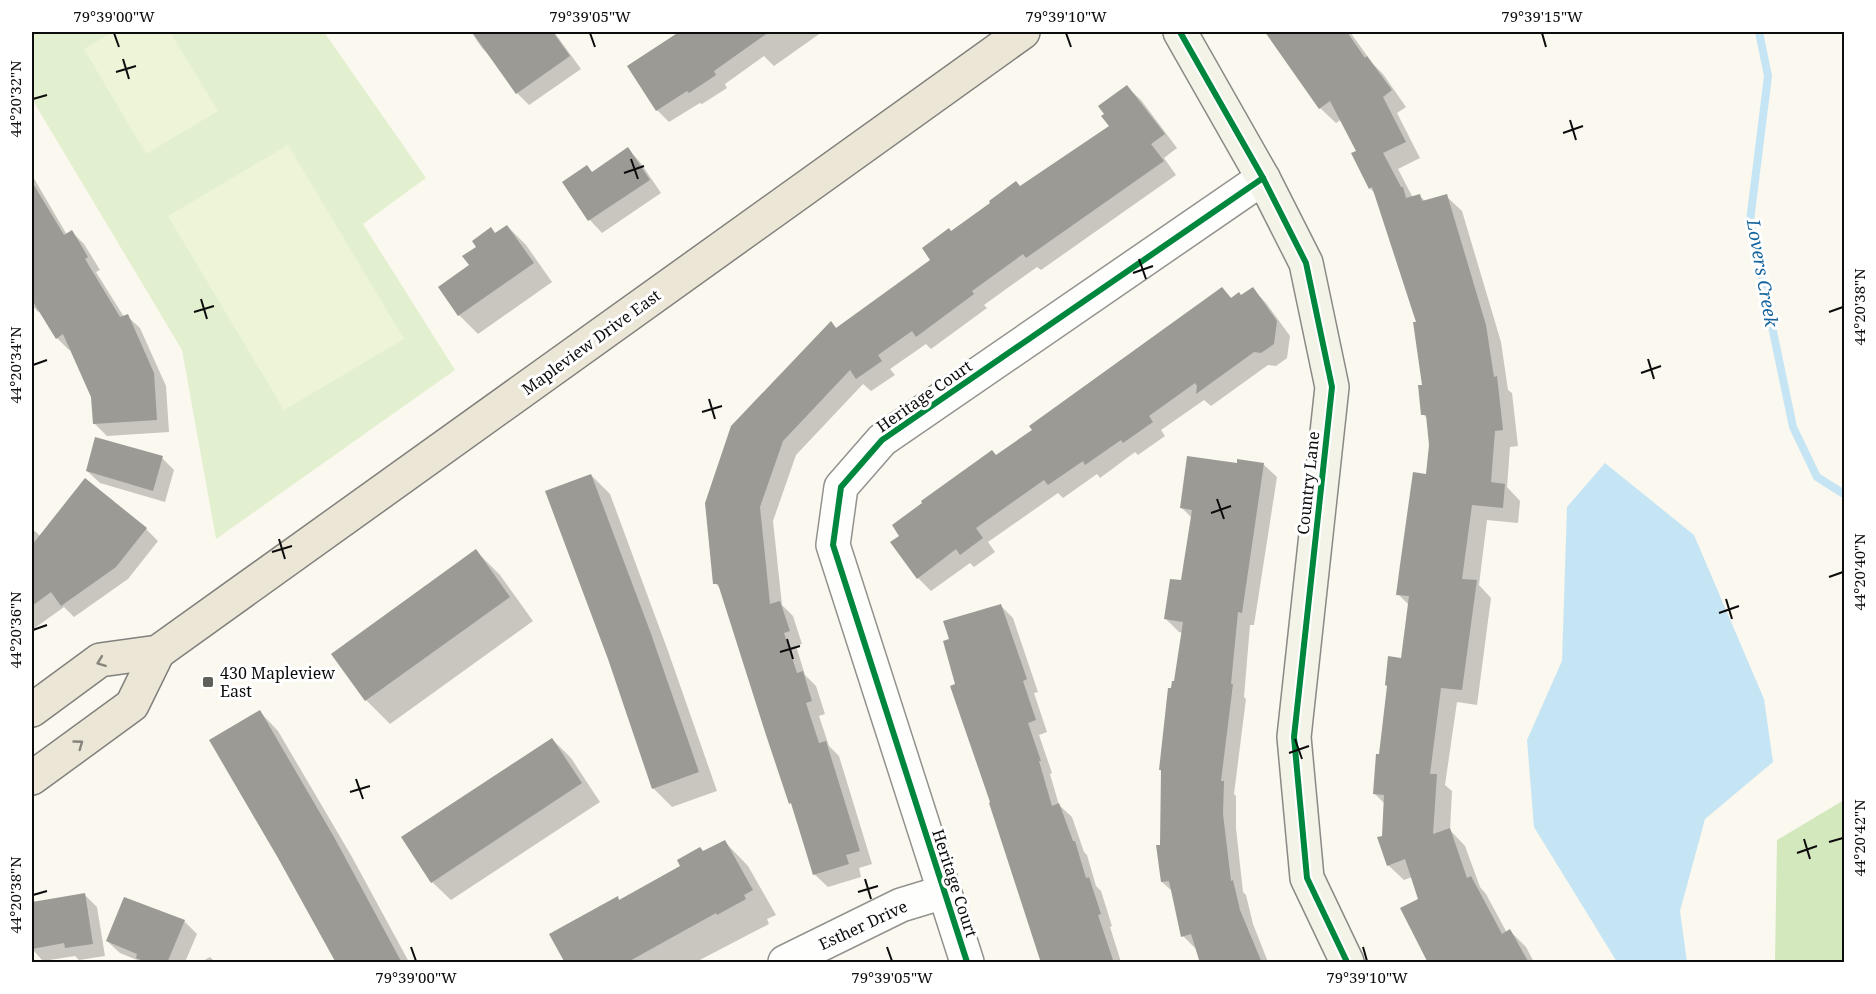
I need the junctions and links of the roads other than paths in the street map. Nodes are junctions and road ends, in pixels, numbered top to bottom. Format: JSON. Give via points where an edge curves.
{"nodes":[{"id":1,"x":1023,"y":32,"type":"edge"},
{"id":2,"x":1180,"y":32,"type":"edge"},
{"id":3,"x":1263,"y":177,"type":"junction"},
{"id":4,"x":158,"y":652,"type":"junction"},
{"id":5,"x":32,"y":710,"type":"edge"},
{"id":6,"x":32,"y":778,"type":"edge"},
{"id":7,"x":944,"y":892,"type":"junction"},
{"id":8,"x":784,"y":963,"type":"edge"},
{"id":9,"x":968,"y":963,"type":"edge"},
{"id":10,"x":1347,"y":963,"type":"edge"}],
"edges":[{"from":1,"to":4,"type":"main road","name":"Mapleview Drive East"},
{"from":2,"to":3,"type":"street","name":"Country Lane"},
{"from":3,"to":7,"type":"street","name":"Heritage Court","via":[[882,440],[841,487],[833,545]]},
{"from":3,"to":10,"type":"street","name":"Country Lane","via":[[1306,263],[1332,387],[1294,737],[1307,878]]},
{"from":4,"to":5,"type":"main road","name":"Mapleview Drive East","one_way":true,"via":[[100,660]]},
{"from":6,"to":4,"type":"main road","name":"Mapleview Drive East","one_way":true,"via":[[132,705]]},
{"from":7,"to":8,"type":"street","name":"Esther Drive","via":[[901,905]]},
{"from":7,"to":9,"type":"street","name":"Heritage Court"}]}
